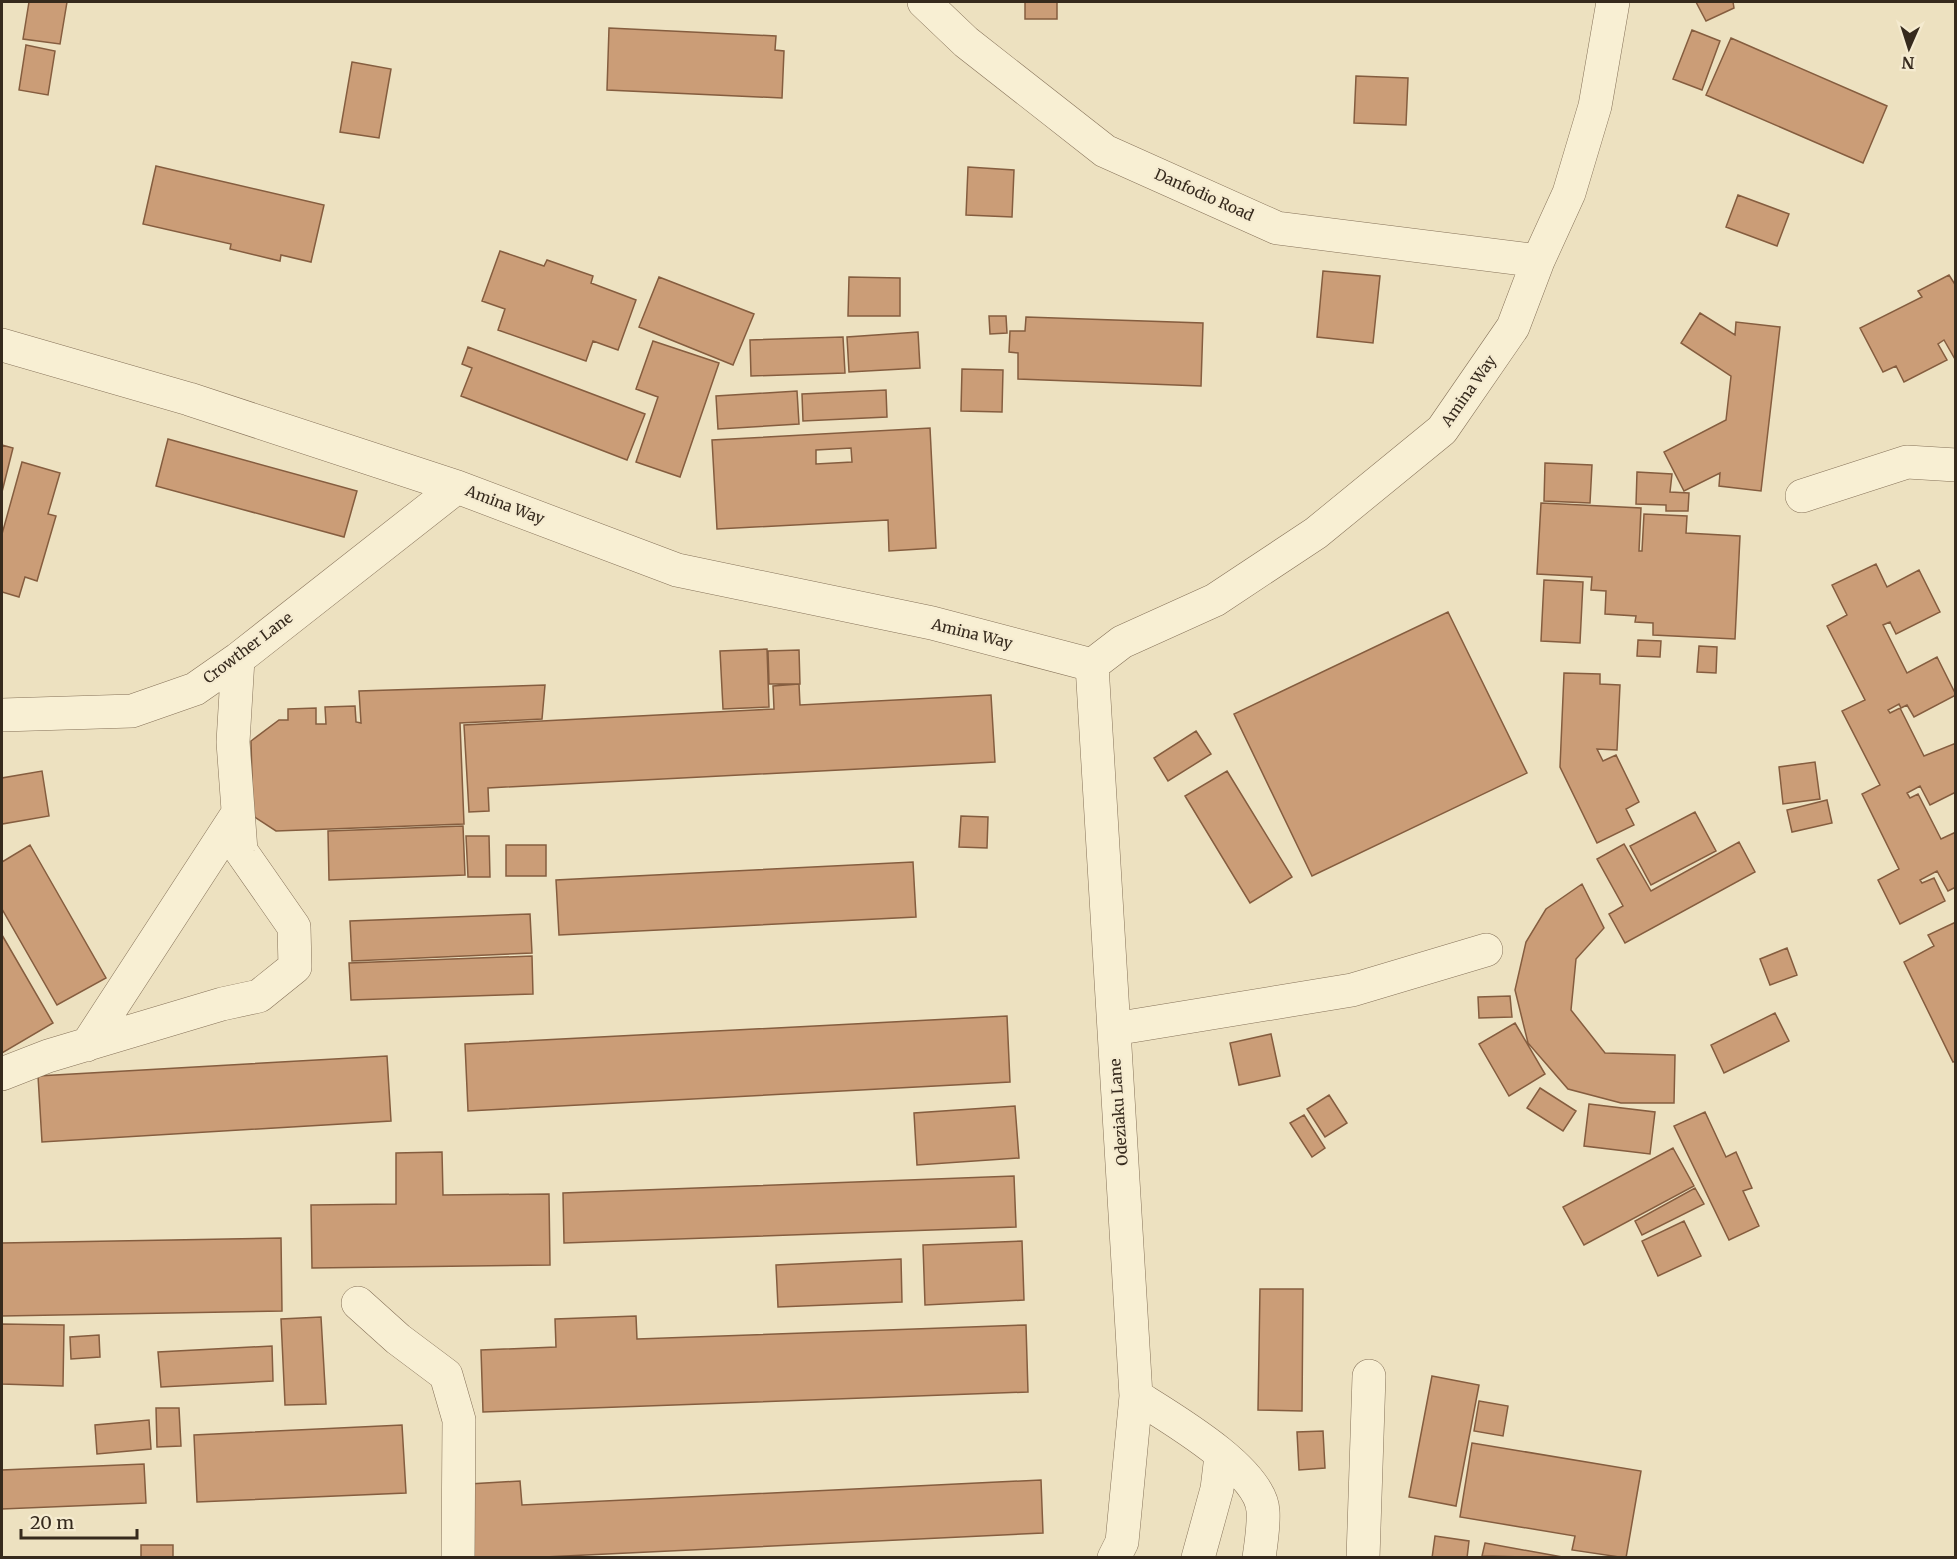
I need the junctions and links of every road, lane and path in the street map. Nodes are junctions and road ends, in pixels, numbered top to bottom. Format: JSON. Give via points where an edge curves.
{"nodes":[{"id":1,"x":924,"y":2,"type":"edge"},
{"id":2,"x":1613,"y":2,"type":"edge"},
{"id":3,"x":1538,"y":261,"type":"junction"},
{"id":4,"x":2,"y":345,"type":"edge"},
{"id":5,"x":1956,"y":465,"type":"edge"},
{"id":6,"x":456,"y":487,"type":"junction"},
{"id":7,"x":1802,"y":496,"type":"dead end"},
{"id":8,"x":238,"y":659,"type":"junction"},
{"id":9,"x":1092,"y":665,"type":"junction"},
{"id":10,"x":2,"y":715,"type":"edge"},
{"id":11,"x":238,"y":813,"type":"junction"},
{"id":12,"x":1486,"y":950,"type":"dead end"},
{"id":13,"x":1114,"y":1029,"type":"junction"},
{"id":14,"x":87,"y":1045,"type":"junction"},
{"id":15,"x":2,"y":1074,"type":"edge"},
{"id":16,"x":358,"y":1303,"type":"dead end"},
{"id":17,"x":1369,"y":1376,"type":"dead end"},
{"id":18,"x":1136,"y":1396,"type":"junction"},
{"id":19,"x":1221,"y":1456,"type":"junction"},
{"id":20,"x":458,"y":1557,"type":"edge"},
{"id":21,"x":1114,"y":1557,"type":"edge"},
{"id":22,"x":1198,"y":1557,"type":"edge"},
{"id":23,"x":1259,"y":1557,"type":"edge"},
{"id":24,"x":1363,"y":1557,"type":"edge"}],
"edges":[{"from":1,"to":3,"type":"street","name":"Danfodio Road","via":[[966,42],[1105,151],[1277,228]]},
{"from":2,"to":3,"type":"street","name":"Amina Way","via":[[1592,117],[1569,193]]},
{"from":3,"to":9,"type":"street","name":"Amina Way","via":[[1514,327],[1442,430],[1316,533],[1215,600],[1122,642]]},
{"from":4,"to":6,"type":"street","name":"Amina Way","via":[[189,399]]},
{"from":5,"to":7,"type":"street","via":[[1907,462]]},
{"from":6,"to":8,"type":"street","name":"Crowther Lane"},
{"from":6,"to":9,"type":"street","name":"Amina Way","via":[[677,570],[932,623]]},
{"from":8,"to":10,"type":"street","name":"Crowther Lane","via":[[195,689],[132,711]]},
{"from":8,"to":11,"type":"street","via":[[233,742]]},
{"from":9,"to":13,"type":"street","name":"Odeziaku Lane"},
{"from":11,"to":14,"type":"street"},
{"from":11,"to":14,"type":"street","via":[[241,851],[294,927],[295,967],[259,996]]},
{"from":12,"to":13,"type":"street","via":[[1352,990]]},
{"from":13,"to":18,"type":"street","name":"Odeziaku Lane"},
{"from":14,"to":15,"type":"street"},
{"from":16,"to":20,"type":"street","via":[[398,1340],[447,1376],[459,1420]]},
{"from":17,"to":24,"type":"street"},
{"from":18,"to":19,"type":"street"},
{"from":18,"to":21,"type":"street","name":"Odeziaku Lane","via":[[1122,1542]]},
{"from":19,"to":22,"type":"street"},
{"from":19,"to":23,"type":"street","via":[[1247,1477],[1257,1491],[1264,1510]]}]}
